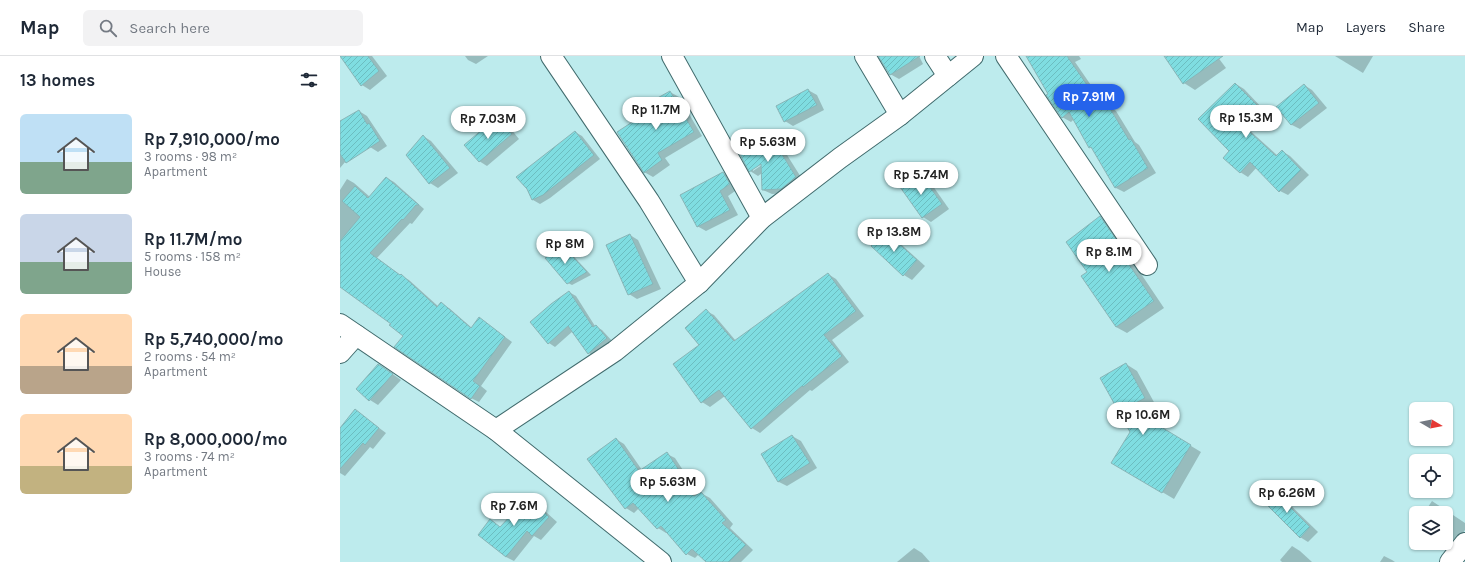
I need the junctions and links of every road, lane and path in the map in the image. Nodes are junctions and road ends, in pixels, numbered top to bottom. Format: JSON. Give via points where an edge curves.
{"nodes":[{"id":1,"x":552,"y":56,"type":"edge"},
{"id":2,"x":672,"y":56,"type":"edge"},
{"id":3,"x":865,"y":56,"type":"edge"},
{"id":4,"x":935,"y":56,"type":"edge"},
{"id":5,"x":972,"y":56,"type":"edge"},
{"id":6,"x":1006,"y":56,"type":"edge"},
{"id":7,"x":948,"y":76,"type":"junction"},
{"id":8,"x":900,"y":115,"type":"junction"},
{"id":9,"x":762,"y":218,"type":"junction"},
{"id":10,"x":1147,"y":265,"type":"dead end"},
{"id":11,"x":699,"y":283,"type":"junction"},
{"id":12,"x":348,"y":329,"type":"edge"},
{"id":13,"x":340,"y":352,"type":"edge"},
{"id":14,"x":496,"y":430,"type":"junction"},
{"id":15,"x":1465,"y":543,"type":"edge"},
{"id":16,"x":661,"y":562,"type":"edge"},
{"id":17,"x":1450,"y":562,"type":"edge"}],
"edges":[{"from":1,"to":11,"type":"street"},
{"from":2,"to":9,"type":"street"},
{"from":3,"to":8,"type":"street"},
{"from":4,"to":7,"type":"street"},
{"from":5,"to":7,"type":"street"},
{"from":6,"to":10,"type":"street"},
{"from":7,"to":8,"type":"street"},
{"from":8,"to":9,"type":"street"},
{"from":9,"to":11,"type":"street"},
{"from":11,"to":14,"type":"street","via":[[615,352]]},
{"from":12,"to":13,"type":"street"},
{"from":12,"to":14,"type":"street"},
{"from":14,"to":16,"type":"street"},
{"from":15,"to":17,"type":"street"}]}
